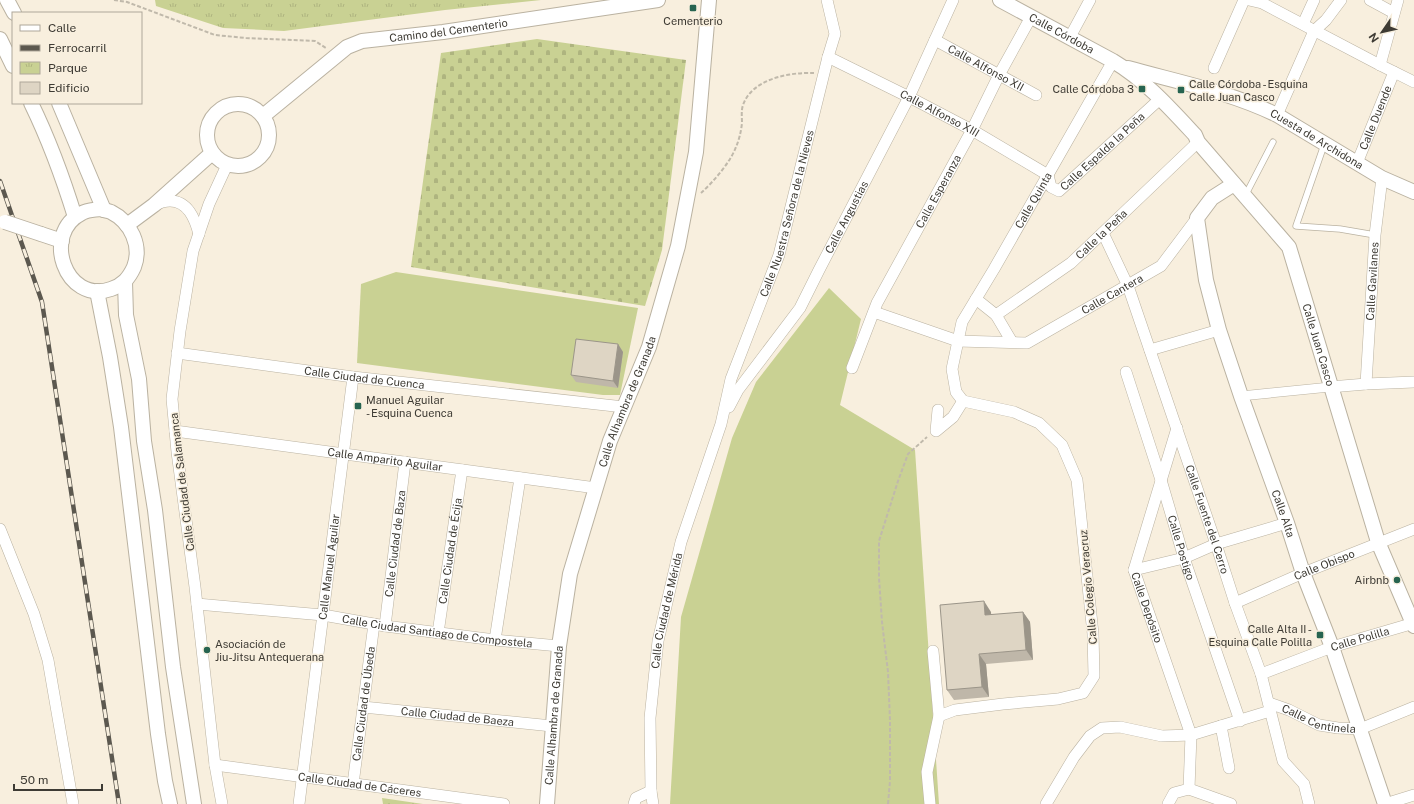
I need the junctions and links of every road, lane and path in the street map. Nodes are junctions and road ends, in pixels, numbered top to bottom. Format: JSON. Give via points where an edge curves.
{"nodes":[{"id":1,"x":7,"y":0,"type":"edge"},
{"id":2,"x":114,"y":0,"type":"edge"},
{"id":3,"x":658,"y":0,"type":"edge"},
{"id":4,"x":709,"y":0,"type":"edge"},
{"id":5,"x":827,"y":0,"type":"edge"},
{"id":6,"x":954,"y":0,"type":"edge"},
{"id":7,"x":1000,"y":0,"type":"edge"},
{"id":8,"x":1090,"y":0,"type":"edge"},
{"id":9,"x":1244,"y":0,"type":"edge"},
{"id":10,"x":1249,"y":0,"type":"edge"},
{"id":11,"x":1314,"y":0,"type":"edge"},
{"id":12,"x":1341,"y":0,"type":"edge"},
{"id":13,"x":1370,"y":0,"type":"edge"},
{"id":14,"x":1398,"y":0,"type":"edge"},
{"id":15,"x":1263,"y":2,"type":"edge"},
{"id":16,"x":13,"y":12,"type":"edge"},
{"id":17,"x":1394,"y":13,"type":"junction"},
{"id":18,"x":1031,"y":17,"type":"junction"},
{"id":19,"x":1303,"y":24,"type":"junction"},
{"id":20,"x":1314,"y":31,"type":"junction"},
{"id":21,"x":1070,"y":37,"type":"junction"},
{"id":22,"x":0,"y":40,"type":"edge"},
{"id":23,"x":935,"y":40,"type":"junction"},
{"id":24,"x":337,"y":55,"type":"junction"},
{"id":25,"x":828,"y":57,"type":"junction"},
{"id":26,"x":12,"y":64,"type":"edge"},
{"id":27,"x":1118,"y":64,"type":"junction"},
{"id":28,"x":1380,"y":66,"type":"junction"},
{"id":29,"x":1214,"y":68,"type":"dead end"},
{"id":30,"x":1394,"y":72,"type":"junction"},
{"id":31,"x":999,"y":75,"type":"junction"},
{"id":32,"x":823,"y":76,"type":"junction"},
{"id":33,"x":1414,"y":82,"type":"edge"},
{"id":34,"x":1182,"y":83,"type":"junction"},
{"id":35,"x":1036,"y":95,"type":"dead end"},
{"id":36,"x":909,"y":97,"type":"junction"},
{"id":37,"x":1161,"y":98,"type":"junction"},
{"id":38,"x":32,"y":104,"type":"edge"},
{"id":39,"x":59,"y":104,"type":"edge"},
{"id":40,"x":1277,"y":115,"type":"junction"},
{"id":41,"x":263,"y":116,"type":"junction"},
{"id":42,"x":972,"y":130,"type":"junction"},
{"id":43,"x":1198,"y":142,"type":"junction"},
{"id":44,"x":1273,"y":142,"type":"dead end"},
{"id":45,"x":1324,"y":143,"type":"junction"},
{"id":46,"x":212,"y":153,"type":"junction"},
{"id":47,"x":1357,"y":163,"type":"junction"},
{"id":48,"x":227,"y":165,"type":"junction"},
{"id":49,"x":1048,"y":175,"type":"junction"},
{"id":50,"x":1382,"y":178,"type":"junction"},
{"id":51,"x":1234,"y":184,"type":"junction"},
{"id":52,"x":1414,"y":192,"type":"edge"},
{"id":53,"x":1245,"y":197,"type":"junction"},
{"id":54,"x":154,"y":205,"type":"junction"},
{"id":55,"x":686,"y":205,"type":"junction"},
{"id":56,"x":104,"y":210,"type":"junction"},
{"id":57,"x":75,"y":217,"type":"junction"},
{"id":58,"x":1197,"y":218,"type":"junction"},
{"id":59,"x":2,"y":222,"type":"edge"},
{"id":60,"x":127,"y":225,"type":"junction"},
{"id":61,"x":1103,"y":233,"type":"junction"},
{"id":62,"x":199,"y":234,"type":"junction"},
{"id":63,"x":1375,"y":235,"type":"junction"},
{"id":64,"x":62,"y":241,"type":"junction"},
{"id":65,"x":125,"y":282,"type":"junction"},
{"id":66,"x":1128,"y":286,"type":"junction"},
{"id":67,"x":97,"y":291,"type":"junction"},
{"id":68,"x":976,"y":299,"type":"junction"},
{"id":69,"x":874,"y":312,"type":"junction"},
{"id":70,"x":996,"y":315,"type":"junction"},
{"id":71,"x":1219,"y":330,"type":"junction"},
{"id":72,"x":958,"y":341,"type":"junction"},
{"id":73,"x":1012,"y":342,"type":"junction"},
{"id":74,"x":1150,"y":350,"type":"junction"},
{"id":75,"x":177,"y":354,"type":"junction"},
{"id":76,"x":852,"y":368,"type":"dead end"},
{"id":77,"x":1126,"y":372,"type":"dead end"},
{"id":78,"x":353,"y":377,"type":"junction"},
{"id":79,"x":1414,"y":382,"type":"edge"},
{"id":80,"x":1366,"y":384,"type":"junction"},
{"id":81,"x":1330,"y":387,"type":"junction"},
{"id":82,"x":1241,"y":396,"type":"junction"},
{"id":83,"x":963,"y":401,"type":"junction"},
{"id":84,"x":624,"y":407,"type":"junction"},
{"id":85,"x":938,"y":410,"type":"dead end"},
{"id":86,"x":721,"y":424,"type":"junction"},
{"id":87,"x":1177,"y":428,"type":"junction"},
{"id":88,"x":175,"y":431,"type":"junction"},
{"id":89,"x":936,"y":431,"type":"junction"},
{"id":90,"x":344,"y":454,"type":"junction"},
{"id":91,"x":405,"y":462,"type":"junction"},
{"id":92,"x":462,"y":470,"type":"junction"},
{"id":93,"x":520,"y":478,"type":"junction"},
{"id":94,"x":1161,"y":480,"type":"junction"},
{"id":95,"x":596,"y":488,"type":"junction"},
{"id":96,"x":1287,"y":523,"type":"junction"},
{"id":97,"x":0,"y":529,"type":"edge"},
{"id":98,"x":1414,"y":529,"type":"edge"},
{"id":99,"x":1378,"y":542,"type":"junction"},
{"id":100,"x":1216,"y":544,"type":"junction"},
{"id":101,"x":1184,"y":558,"type":"junction"},
{"id":102,"x":1134,"y":570,"type":"junction"},
{"id":103,"x":1303,"y":573,"type":"junction"},
{"id":104,"x":1235,"y":602,"type":"junction"},
{"id":105,"x":197,"y":604,"type":"junction"},
{"id":106,"x":323,"y":615,"type":"junction"},
{"id":107,"x":1414,"y":624,"type":"edge"},
{"id":108,"x":379,"y":625,"type":"junction"},
{"id":109,"x":438,"y":633,"type":"junction"},
{"id":110,"x":495,"y":640,"type":"junction"},
{"id":111,"x":558,"y":646,"type":"junction"},
{"id":112,"x":1332,"y":647,"type":"junction"},
{"id":113,"x":933,"y":651,"type":"dead end"},
{"id":114,"x":1262,"y":674,"type":"junction"},
{"id":115,"x":363,"y":707,"type":"junction"},
{"id":116,"x":1269,"y":707,"type":"junction"},
{"id":117,"x":1414,"y":707,"type":"edge"},
{"id":118,"x":938,"y":716,"type":"junction"},
{"id":119,"x":1240,"y":721,"type":"junction"},
{"id":120,"x":552,"y":726,"type":"junction"},
{"id":121,"x":1221,"y":726,"type":"junction"},
{"id":122,"x":1360,"y":729,"type":"junction"},
{"id":123,"x":1191,"y":735,"type":"junction"},
{"id":124,"x":215,"y":765,"type":"junction"},
{"id":125,"x":1229,"y":768,"type":"dead end"},
{"id":126,"x":303,"y":777,"type":"junction"},
{"id":127,"x":353,"y":784,"type":"junction"},
{"id":128,"x":1189,"y":789,"type":"junction"},
{"id":129,"x":651,"y":791,"type":"junction"},
{"id":130,"x":1414,"y":795,"type":"edge"},
{"id":131,"x":73,"y":804,"type":"edge"},
{"id":132,"x":170,"y":804,"type":"edge"},
{"id":133,"x":194,"y":804,"type":"edge"},
{"id":134,"x":222,"y":804,"type":"edge"},
{"id":135,"x":299,"y":804,"type":"edge"},
{"id":136,"x":504,"y":804,"type":"edge"},
{"id":137,"x":547,"y":804,"type":"edge"},
{"id":138,"x":634,"y":804,"type":"edge"},
{"id":139,"x":653,"y":804,"type":"edge"},
{"id":140,"x":888,"y":804,"type":"edge"},
{"id":141,"x":930,"y":804,"type":"edge"},
{"id":142,"x":1046,"y":804,"type":"edge"},
{"id":143,"x":1168,"y":804,"type":"edge"},
{"id":144,"x":1231,"y":804,"type":"edge"},
{"id":145,"x":1309,"y":804,"type":"edge"},
{"id":146,"x":1385,"y":804,"type":"edge"}],
"edges":[{"from":1,"to":16,"type":"street"},
{"from":2,"to":24,"type":"path","via":[[127,2],[215,35],[315,41]]},
{"from":3,"to":24,"type":"street","name":"Camino del Cementerio","via":[[444,32],[362,41],[347,47]]},
{"from":4,"to":55,"type":"street","name":"Calle Alhambra de Granada","via":[[696,152]]},
{"from":5,"to":25,"type":"street","name":"Calle Nuestra Señora de la Nieves","via":[[835,34]]},
{"from":6,"to":23,"type":"street","name":"Calle Angustias"},
{"from":7,"to":18,"type":"street","name":"Calle Córdoba"},
{"from":8,"to":21,"type":"street"},
{"from":9,"to":29,"type":"street"},
{"from":10,"to":15,"type":"street"},
{"from":11,"to":19,"type":"street"},
{"from":12,"to":20,"type":"street"},
{"from":13,"to":17,"type":"street"},
{"from":14,"to":17,"type":"street"},
{"from":15,"to":19,"type":"street"},
{"from":17,"to":28,"type":"street"},
{"from":18,"to":21,"type":"street","name":"Calle Córdoba"},
{"from":18,"to":31,"type":"street","name":"Calle Esperanza"},
{"from":19,"to":20,"type":"street"},
{"from":20,"to":28,"type":"street"},
{"from":20,"to":40,"type":"street"},
{"from":21,"to":27,"type":"street","name":"Calle Córdoba"},
{"from":22,"to":26,"type":"street"},
{"from":23,"to":31,"type":"street","name":"Calle Alfonso XII"},
{"from":23,"to":36,"type":"street","name":"Calle Angustias"},
{"from":24,"to":41,"type":"street","name":"Camino del Cementerio"},
{"from":25,"to":32,"type":"street","name":"Calle Nuestra Señora de la Nieves"},
{"from":25,"to":36,"type":"street","name":"Calle Alfonso XIII"},
{"from":27,"to":34,"type":"street","name":"Cuesta de Archidona"},
{"from":27,"to":37,"type":"street","name":"Calle Juan Casco"},
{"from":27,"to":49,"type":"street","name":"Calle Quinta"},
{"from":28,"to":30,"type":"street"},
{"from":30,"to":33,"type":"street"},
{"from":30,"to":47,"type":"street","name":"Calle Duende"},
{"from":31,"to":35,"type":"street","name":"Calle Alfonso XII"},
{"from":31,"to":42,"type":"street","name":"Calle Esperanza"},
{"from":32,"to":55,"type":"path","via":[[808,72],[786,75],[762,83],[754,89],[744,104],[740,135],[733,154],[707,187]]},
{"from":32,"to":86,"type":"street","name":"Calle Nuestra Señora de la Nieves","via":[[779,255],[732,379]]},
{"from":34,"to":37,"type":"street","via":[[1163,90]]},
{"from":34,"to":40,"type":"street","name":"Cuesta de Archidona","via":[[1226,95]]},
{"from":36,"to":42,"type":"street","name":"Calle Alfonso XIII"},
{"from":36,"to":86,"type":"street","name":"Calle Angustias","via":[[800,308],[738,390]]},
{"from":37,"to":43,"type":"street","name":"Calle Juan Casco","via":[[1196,135]]},
{"from":37,"to":49,"type":"street","name":"Calle Espalda la Peña","via":[[1058,191],[1051,187]]},
{"from":38,"to":57,"type":"street","via":[[46,132]]},
{"from":39,"to":56,"type":"street"},
{"from":40,"to":45,"type":"street","name":"Cuesta de Archidona"},
{"from":41,"to":46,"type":"street","via":[[255,108],[245,104],[234,104],[215,113],[206,133]]},
{"from":41,"to":48,"type":"street","via":[[270,135],[264,154],[247,166]]},
{"from":42,"to":49,"type":"street","name":"Calle Alfonso XIII"},
{"from":42,"to":69,"type":"street","name":"Calle Esperanza"},
{"from":43,"to":51,"type":"street","name":"Calle Juan Casco"},
{"from":43,"to":61,"type":"street","name":"Calle la Peña"},
{"from":44,"to":53,"type":"lane"},
{"from":45,"to":47,"type":"street","name":"Cuesta de Archidona"},
{"from":45,"to":63,"type":"lane","via":[[1296,226]]},
{"from":46,"to":48,"type":"street"},
{"from":46,"to":54,"type":"street"},
{"from":47,"to":50,"type":"street","name":"Cuesta de Archidona"},
{"from":48,"to":62,"type":"street","name":"Calle Ciudad de Salamanca","via":[[209,204]]},
{"from":49,"to":68,"type":"street","name":"Calle Quinta"},
{"from":50,"to":52,"type":"street","name":"Cuesta de Archidona"},
{"from":50,"to":63,"type":"street","name":"Calle Gavilanes"},
{"from":51,"to":53,"type":"street","name":"Calle Juan Casco"},
{"from":51,"to":58,"type":"street","name":"Calle Cantera","via":[[1212,198]]},
{"from":53,"to":81,"type":"street","name":"Calle Juan Casco","via":[[1289,247]]},
{"from":54,"to":60,"type":"street"},
{"from":54,"to":62,"type":"street","via":[[169,201],[178,202],[192,214]]},
{"from":55,"to":84,"type":"street","name":"Calle Alhambra de Granada","via":[[678,246],[649,347]]},
{"from":56,"to":57,"type":"street","via":[[82,212]]},
{"from":56,"to":60,"type":"street","via":[[110,211]]},
{"from":57,"to":64,"type":"street","via":[[64,232]]},
{"from":58,"to":66,"type":"street","name":"Calle Cantera","via":[[1161,266]]},
{"from":58,"to":71,"type":"street","name":"Calle Alta","via":[[1206,280]]},
{"from":59,"to":64,"type":"street","bridge":true},
{"from":60,"to":65,"type":"street","via":[[134,236],[137,249],[134,266]]},
{"from":61,"to":66,"type":"street","name":"Calle Fuente del Cerro"},
{"from":61,"to":70,"type":"street","name":"Calle la Peña","via":[[1071,263]]},
{"from":62,"to":75,"type":"street","name":"Calle Ciudad de Salamanca","via":[[193,251]]},
{"from":63,"to":80,"type":"street","name":"Calle Gavilanes"},
{"from":64,"to":67,"type":"street","via":[[61,259],[65,270],[76,283]]},
{"from":65,"to":67,"type":"street","via":[[108,290]]},
{"from":65,"to":133,"type":"street","via":[[126,316],[138,379],[173,667]]},
{"from":66,"to":73,"type":"street","name":"Calle Cantera","via":[[1027,343]]},
{"from":66,"to":74,"type":"street","name":"Calle Fuente del Cerro"},
{"from":67,"to":132,"type":"street","via":[[121,426],[157,726]]},
{"from":68,"to":70,"type":"street"},
{"from":68,"to":72,"type":"street","name":"Calle Quinta","via":[[962,322]]},
{"from":69,"to":72,"type":"street","name":"Calle Cantera"},
{"from":69,"to":76,"type":"street","name":"Calle Esperanza"},
{"from":70,"to":73,"type":"street"},
{"from":71,"to":74,"type":"street"},
{"from":71,"to":82,"type":"street","name":"Calle Alta"},
{"from":72,"to":73,"type":"street","name":"Calle Cantera"},
{"from":72,"to":83,"type":"street","via":[[952,369],[956,392]]},
{"from":74,"to":87,"type":"street","name":"Calle Fuente del Cerro"},
{"from":75,"to":78,"type":"street","name":"Calle Ciudad de Cuenca"},
{"from":75,"to":88,"type":"street","name":"Calle Ciudad de Salamanca","via":[[172,399]]},
{"from":77,"to":94,"type":"street","name":"Calle Postigo"},
{"from":78,"to":84,"type":"street","name":"Calle Ciudad de Cuenca"},
{"from":78,"to":90,"type":"street","name":"Calle Manuel Aguilar"},
{"from":79,"to":80,"type":"street"},
{"from":80,"to":81,"type":"street"},
{"from":81,"to":82,"type":"street"},
{"from":81,"to":99,"type":"street","name":"Calle Juan Casco"},
{"from":82,"to":96,"type":"street","name":"Calle Alta"},
{"from":83,"to":89,"type":"street","via":[[953,417]]},
{"from":83,"to":118,"type":"street","name":"Calle Colegio Veracruz","via":[[1014,412],[1039,423],[1062,444],[1077,480],[1093,634],[1094,676],[1083,693],[1058,699],[955,710]]},
{"from":84,"to":95,"type":"street","name":"Calle Alhambra de Granada","via":[[610,441]]},
{"from":85,"to":89,"type":"street"},
{"from":86,"to":129,"type":"street","name":"Calle Ciudad de Mérida","via":[[681,542],[658,641],[650,718]]},
{"from":87,"to":94,"type":"street","name":"Calle Depósito"},
{"from":87,"to":100,"type":"street","name":"Calle Fuente del Cerro"},
{"from":88,"to":90,"type":"street","name":"Calle Amparito Aguilar"},
{"from":88,"to":105,"type":"street","name":"Calle Ciudad de Salamanca"},
{"from":89,"to":140,"type":"path","via":[[908,454],[879,541],[879,578],[890,720]]},
{"from":90,"to":91,"type":"street","name":"Calle Amparito Aguilar"},
{"from":90,"to":106,"type":"street","name":"Calle Manuel Aguilar"},
{"from":91,"to":92,"type":"street","name":"Calle Amparito Aguilar"},
{"from":91,"to":108,"type":"street","name":"Calle Ciudad de Baza"},
{"from":92,"to":93,"type":"street","name":"Calle Amparito Aguilar"},
{"from":92,"to":109,"type":"street","name":"Calle Ciudad de Écija"},
{"from":93,"to":95,"type":"street","name":"Calle Amparito Aguilar"},
{"from":93,"to":110,"type":"street"},
{"from":94,"to":101,"type":"street","name":"Calle Postigo"},
{"from":94,"to":102,"type":"street","name":"Calle Depósito"},
{"from":95,"to":111,"type":"street","name":"Calle Alhambra de Granada","via":[[570,574]]},
{"from":96,"to":100,"type":"street"},
{"from":96,"to":103,"type":"street","name":"Calle Alta"},
{"from":97,"to":131,"type":"street","via":[[34,614],[48,660]]},
{"from":98,"to":99,"type":"street","name":"Calle Obispo"},
{"from":99,"to":103,"type":"street","name":"Calle Obispo"},
{"from":99,"to":107,"type":"street","name":"Calle Juan Casco"},
{"from":100,"to":101,"type":"street"},
{"from":100,"to":104,"type":"street","name":"Calle Fuente del Cerro"},
{"from":101,"to":102,"type":"street"},
{"from":101,"to":119,"type":"street","name":"Calle Postigo"},
{"from":102,"to":123,"type":"street","name":"Calle Depósito"},
{"from":103,"to":104,"type":"street","name":"Calle Obispo"},
{"from":103,"to":112,"type":"street","name":"Calle Alta"},
{"from":104,"to":114,"type":"street","name":"Calle Fuente del Cerro"},
{"from":105,"to":106,"type":"street","name":"Calle Ciudad Santiago de Compostela"},
{"from":105,"to":124,"type":"street","name":"Calle Ciudad de Salamanca"},
{"from":106,"to":108,"type":"street","name":"Calle Ciudad Santiago de Compostela"},
{"from":106,"to":126,"type":"street","name":"Calle Manuel Aguilar"},
{"from":107,"to":112,"type":"street","name":"Calle Polilla"},
{"from":108,"to":109,"type":"street","name":"Calle Ciudad Santiago de Compostela"},
{"from":108,"to":115,"type":"street","name":"Calle Ciudad de Úbeda"},
{"from":109,"to":110,"type":"street","name":"Calle Ciudad Santiago de Compostela"},
{"from":110,"to":111,"type":"street","name":"Calle Ciudad Santiago de Compostela"},
{"from":111,"to":120,"type":"street","name":"Calle Alhambra de Granada"},
{"from":112,"to":114,"type":"street","name":"Calle Polilla"},
{"from":112,"to":122,"type":"street","name":"Calle Alta"},
{"from":113,"to":118,"type":"street"},
{"from":114,"to":116,"type":"street","name":"Calle Fuente del Cerro"},
{"from":115,"to":120,"type":"street","name":"Calle Ciudad de Baeza"},
{"from":115,"to":127,"type":"street","name":"Calle Ciudad de Úbeda"},
{"from":116,"to":119,"type":"street"},
{"from":116,"to":122,"type":"street","name":"Calle Centinela","via":[[1289,710],[1319,725]]},
{"from":116,"to":145,"type":"street","name":"Calle Fuente del Cerro","via":[[1282,761],[1304,784]]},
{"from":117,"to":122,"type":"street","name":"Calle Centinela"},
{"from":118,"to":141,"type":"street","via":[[927,772]]},
{"from":119,"to":121,"type":"street"},
{"from":120,"to":137,"type":"street","name":"Calle Alhambra de Granada"},
{"from":121,"to":123,"type":"street"},
{"from":121,"to":125,"type":"street"},
{"from":122,"to":146,"type":"street","name":"Calle Alta"},
{"from":123,"to":128,"type":"street","name":"Calle Depósito"},
{"from":123,"to":142,"type":"street","via":[[1162,736],[1120,727],[1102,728],[1090,736],[1074,757]]},
{"from":124,"to":126,"type":"street","name":"Calle Ciudad de Cáceres"},
{"from":124,"to":134,"type":"street","name":"Calle Ciudad de Salamanca"},
{"from":126,"to":127,"type":"street","name":"Calle Ciudad de Cáceres"},
{"from":126,"to":135,"type":"street","name":"Calle Manuel Aguilar"},
{"from":127,"to":136,"type":"street","name":"Calle Ciudad de Cáceres"},
{"from":128,"to":143,"type":"street","via":[[1174,793]]},
{"from":128,"to":144,"type":"street"},
{"from":129,"to":138,"type":"street","via":[[636,798]]},
{"from":129,"to":139,"type":"street","name":"Calle Ciudad de Mérida"},
{"from":130,"to":146,"type":"street"}]}
